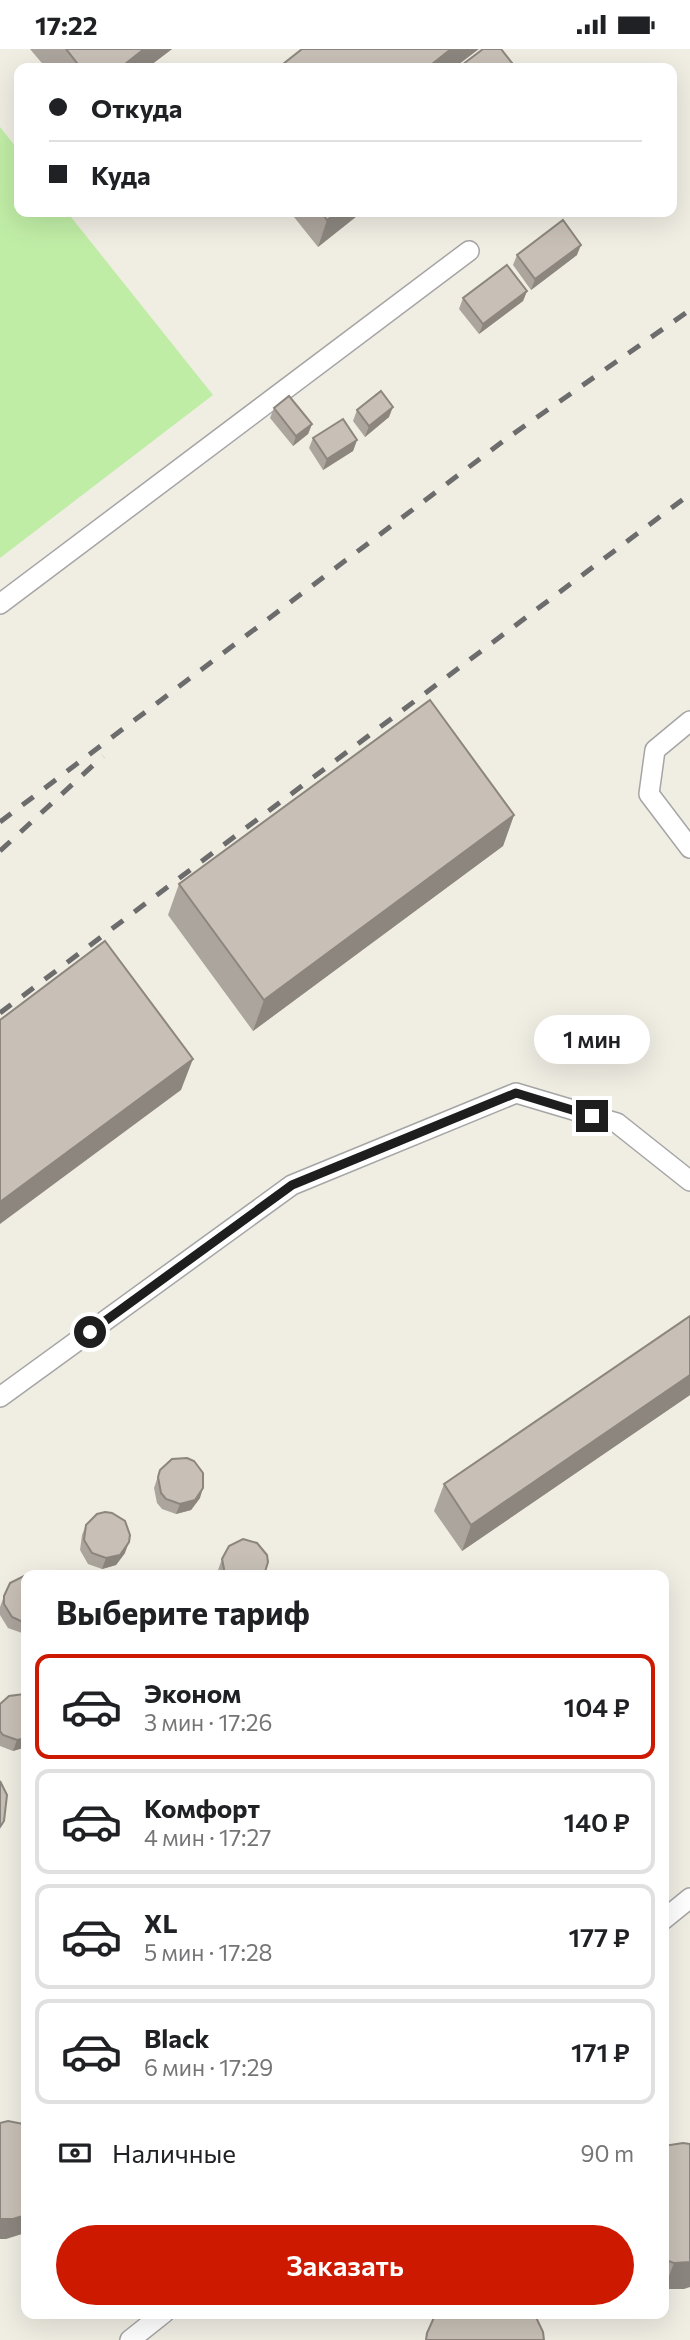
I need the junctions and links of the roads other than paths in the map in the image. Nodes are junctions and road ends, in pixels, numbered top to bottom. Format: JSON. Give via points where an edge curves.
{"nodes":[{"id":1,"x":469,"y":251,"type":"dead end"},
{"id":2,"x":0,"y":604,"type":"edge"},
{"id":3,"x":690,"y":721,"type":"edge"},
{"id":4,"x":690,"y":848,"type":"edge"},
{"id":5,"x":690,"y":1181,"type":"edge"},
{"id":6,"x":0,"y":1397,"type":"edge"},
{"id":7,"x":690,"y":1899,"type":"edge"},
{"id":8,"x":669,"y":1915,"type":"edge"},
{"id":9,"x":156,"y":2319,"type":"edge"},
{"id":10,"x":130,"y":2340,"type":"edge"}],
"edges":[{"from":1,"to":2,"type":"lane"},
{"from":3,"to":4,"type":"lane","via":[[655,750],[649,794]]},
{"from":5,"to":6,"type":"lane","via":[[617,1123],[516,1093],[292,1185]]},
{"from":7,"to":8,"type":"lane"},
{"from":9,"to":10,"type":"lane"}]}
